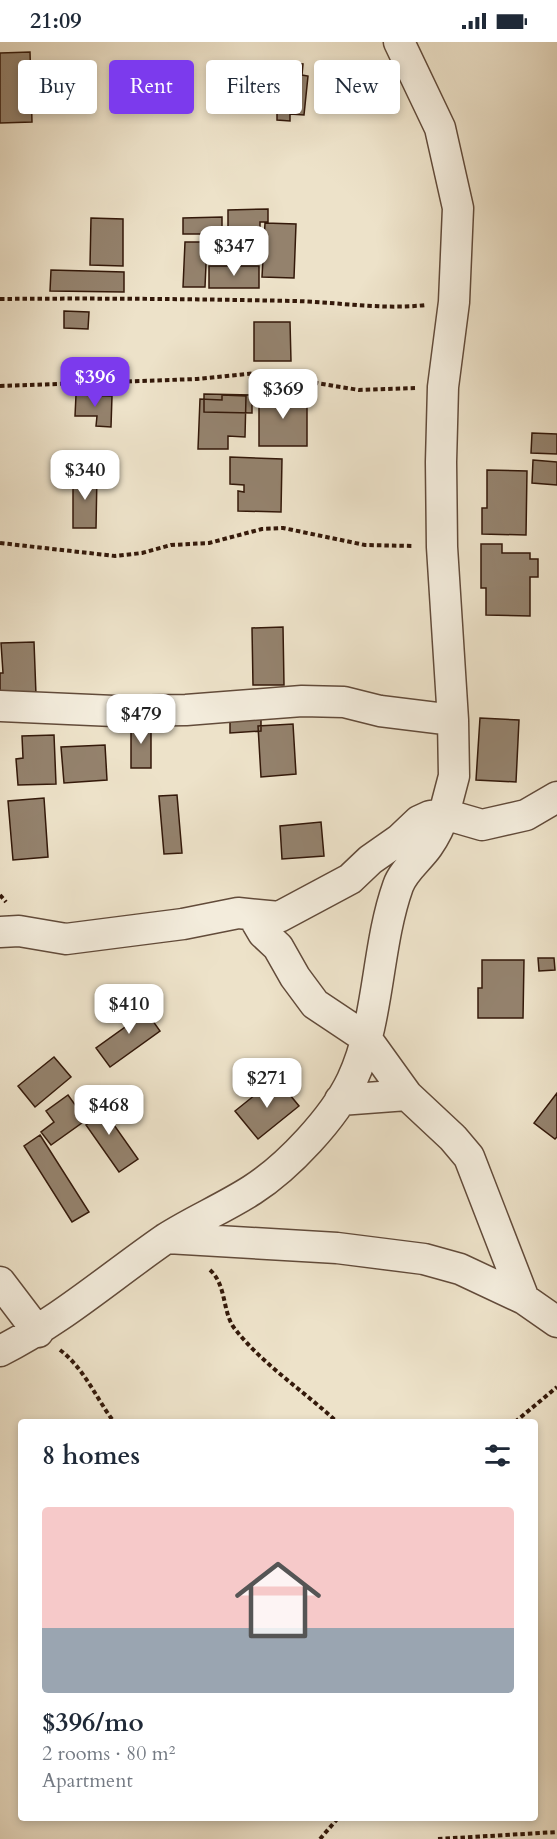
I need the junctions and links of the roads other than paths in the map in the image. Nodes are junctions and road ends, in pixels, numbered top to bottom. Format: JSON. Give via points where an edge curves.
{"nodes":[{"id":1,"x":399,"y":42,"type":"edge"},
{"id":2,"x":0,"y":706,"type":"edge"},
{"id":3,"x":453,"y":720,"type":"junction"},
{"id":4,"x":557,"y":797,"type":"edge"},
{"id":5,"x":444,"y":814,"type":"junction"},
{"id":6,"x":253,"y":916,"type":"junction"},
{"id":7,"x":0,"y":932,"type":"edge"},
{"id":8,"x":366,"y":1038,"type":"junction"},
{"id":9,"x":407,"y":1095,"type":"junction"},
{"id":10,"x":340,"y":1100,"type":"junction"},
{"id":11,"x":173,"y":1240,"type":"junction"},
{"id":12,"x":0,"y":1282,"type":"edge"},
{"id":13,"x":524,"y":1299,"type":"junction"},
{"id":14,"x":557,"y":1322,"type":"edge"},
{"id":15,"x":38,"y":1332,"type":"junction"},
{"id":16,"x":0,"y":1351,"type":"edge"}],
"edges":[{"from":1,"to":3,"type":"street","via":[[440,128],[458,208],[454,302],[443,387],[441,546]]},
{"from":2,"to":3,"type":"street","via":[[176,711],[302,701],[344,702],[380,711]]},
{"from":3,"to":5,"type":"street","via":[[454,776]]},
{"from":4,"to":5,"type":"street","via":[[526,815],[482,825]]},
{"from":5,"to":6,"type":"street","via":[[419,821],[350,879],[279,917]]},
{"from":5,"to":8,"type":"street","via":[[428,847],[398,884]]},
{"from":6,"to":7,"type":"street","via":[[238,913],[66,939]]},
{"from":6,"to":8,"type":"street","via":[[315,1004]]},
{"from":8,"to":9,"type":"street"},
{"from":8,"to":10,"type":"street"},
{"from":9,"to":10,"type":"street"},
{"from":9,"to":13,"type":"street","via":[[469,1156]]},
{"from":10,"to":11,"type":"street","via":[[291,1158],[254,1189]]},
{"from":11,"to":13,"type":"street","via":[[337,1248],[412,1257],[460,1269]]},
{"from":11,"to":15,"type":"street"},
{"from":12,"to":15,"type":"street"},
{"from":13,"to":14,"type":"street"},
{"from":15,"to":16,"type":"street"}]}
